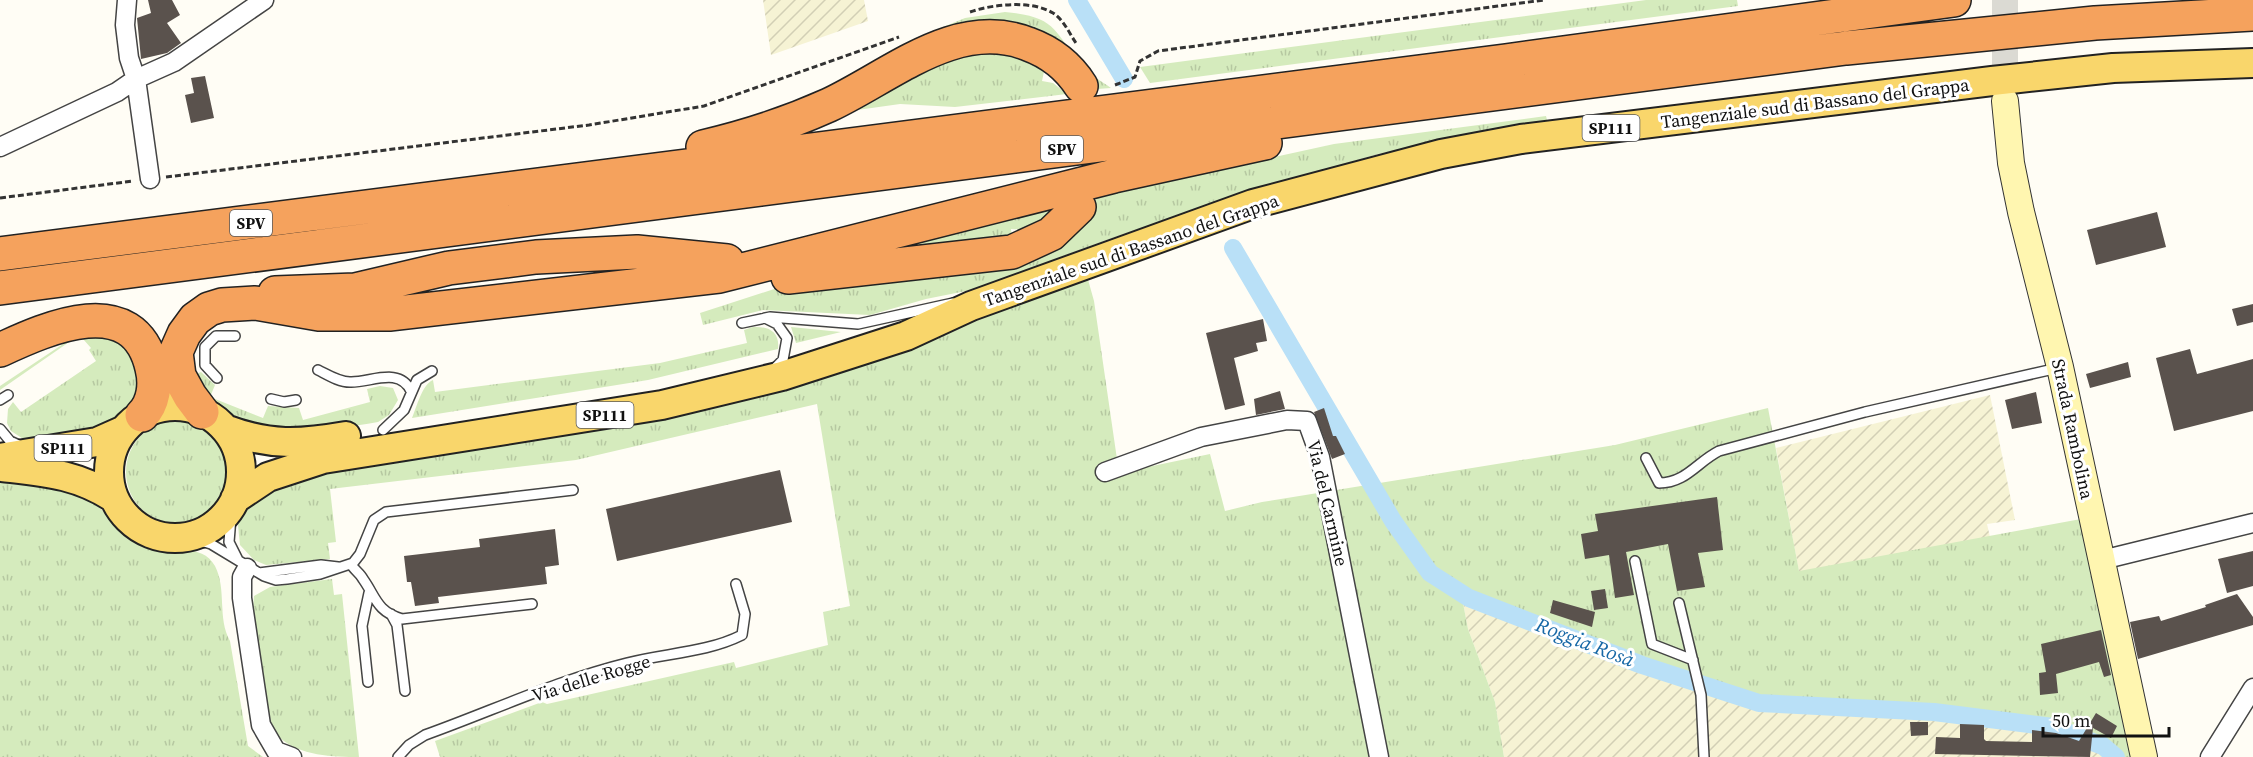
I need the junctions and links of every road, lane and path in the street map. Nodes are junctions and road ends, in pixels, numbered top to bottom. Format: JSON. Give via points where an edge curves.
{"nodes":[{"id":1,"x":127,"y":0,"type":"edge"},
{"id":2,"x":264,"y":0,"type":"edge"},
{"id":3,"x":1544,"y":0,"type":"edge"},
{"id":4,"x":1954,"y":0,"type":"edge"},
{"id":5,"x":968,"y":13,"type":"dead end"},
{"id":6,"x":2253,"y":15,"type":"edge"},
{"id":7,"x":2125,"y":20,"type":"junction"},
{"id":8,"x":904,"y":35,"type":"dead end"},
{"id":9,"x":1077,"y":45,"type":"dead end"},
{"id":10,"x":2253,"y":63,"type":"edge"},
{"id":11,"x":136,"y":80,"type":"junction"},
{"id":12,"x":1100,"y":86,"type":"joint"},
{"id":13,"x":2005,"y":101,"type":"tunnel mouth"},
{"id":14,"x":0,"y":147,"type":"edge"},
{"id":15,"x":150,"y":179,"type":"junction"},
{"id":16,"x":503,"y":190,"type":"junction"},
{"id":17,"x":0,"y":198,"type":"edge"},
{"id":18,"x":1079,"y":207,"type":"dead end"},
{"id":19,"x":0,"y":254,"type":"edge"},
{"id":20,"x":763,"y":265,"type":"junction"},
{"id":21,"x":718,"y":276,"type":"junction"},
{"id":22,"x":0,"y":288,"type":"edge"},
{"id":23,"x":236,"y":303,"type":"junction"},
{"id":24,"x":981,"y":303,"type":"junction"},
{"id":25,"x":765,"y":318,"type":"junction"},
{"id":26,"x":742,"y":323,"type":"dead end"},
{"id":27,"x":235,"y":336,"type":"dead end"},
{"id":28,"x":0,"y":350,"type":"edge"},
{"id":29,"x":785,"y":357,"type":"junction"},
{"id":30,"x":2060,"y":367,"type":"junction"},
{"id":31,"x":318,"y":370,"type":"dead end"},
{"id":32,"x":432,"y":371,"type":"dead end"},
{"id":33,"x":218,"y":378,"type":"dead end"},
{"id":34,"x":411,"y":391,"type":"junction"},
{"id":35,"x":271,"y":399,"type":"dead end"},
{"id":36,"x":296,"y":400,"type":"dead end"},
{"id":37,"x":214,"y":421,"type":"junction"},
{"id":38,"x":133,"y":423,"type":"junction"},
{"id":39,"x":0,"y":429,"type":"edge"},
{"id":40,"x":383,"y":430,"type":"junction"},
{"id":41,"x":425,"y":442,"type":"junction"},
{"id":42,"x":44,"y":451,"type":"junction"},
{"id":43,"x":0,"y":458,"type":"edge"},
{"id":44,"x":1646,"y":458,"type":"dead end"},
{"id":45,"x":0,"y":466,"type":"edge"},
{"id":46,"x":1105,"y":472,"type":"dead end"},
{"id":47,"x":573,"y":490,"type":"dead end"},
{"id":48,"x":114,"y":498,"type":"junction"},
{"id":49,"x":233,"y":502,"type":"junction"},
{"id":50,"x":2253,"y":523,"type":"edge"},
{"id":51,"x":185,"y":537,"type":"junction"},
{"id":52,"x":2102,"y":560,"type":"junction"},
{"id":53,"x":1635,"y":561,"type":"dead end"},
{"id":54,"x":351,"y":564,"type":"junction"},
{"id":55,"x":248,"y":568,"type":"junction"},
{"id":56,"x":736,"y":584,"type":"dead end"},
{"id":57,"x":369,"y":593,"type":"junction"},
{"id":58,"x":1679,"y":603,"type":"dead end"},
{"id":59,"x":531,"y":604,"type":"dead end"},
{"id":60,"x":391,"y":615,"type":"junction"},
{"id":61,"x":1693,"y":660,"type":"junction"},
{"id":62,"x":368,"y":682,"type":"dead end"},
{"id":63,"x":2253,"y":688,"type":"edge"},
{"id":64,"x":405,"y":691,"type":"dead end"},
{"id":65,"x":292,"y":757,"type":"edge"},
{"id":66,"x":398,"y":757,"type":"edge"},
{"id":67,"x":1379,"y":757,"type":"edge"},
{"id":68,"x":1704,"y":757,"type":"edge"},
{"id":69,"x":2144,"y":757,"type":"edge"},
{"id":70,"x":2210,"y":757,"type":"edge"}],
"edges":[{"from":1,"to":11,"type":"street","via":[[125,25]]},
{"from":2,"to":11,"type":"street","via":[[174,62]]},
{"from":3,"to":12,"type":"path","via":[[1158,51],[1140,61],[1135,77]]},
{"from":4,"to":16,"type":"highway","number":"SPV"},
{"from":5,"to":9,"type":"path","via":[[1020,5],[1041,8],[1061,20]]},
{"from":6,"to":7,"type":"highway","number":"SPV"},
{"from":7,"to":20,"type":"highway","via":[[2022,40],[1318,133],[1114,176]]},
{"from":7,"to":22,"type":"highway","number":"SPV","via":[[1846,48]]},
{"from":8,"to":15,"type":"path","via":[[704,106],[589,125]]},
{"from":10,"to":24,"type":"main road","name":"Tangenziale sud di Bassano del Grappa","number":"SP111","via":[[2113,68],[1487,146],[1349,177],[1253,204]]},
{"from":11,"to":14,"type":"street"},
{"from":11,"to":15,"type":"street"},
{"from":12,"to":16,"type":"highway","via":[[1039,48],[1001,36],[974,37],[937,48],[837,101],[770,129],[676,153],[542,171]]},
{"from":13,"to":30,"type":"street","name":"Strada Rambolina","via":[[2021,212]]},
{"from":15,"to":17,"type":"path"},
{"from":16,"to":19,"type":"highway","number":"SPV"},
{"from":18,"to":21,"type":"highway","via":[[1040,242],[1003,254],[765,279]]},
{"from":20,"to":21,"type":"highway"},
{"from":20,"to":23,"type":"highway","via":[[637,252],[536,257],[449,268],[355,290],[286,291]]},
{"from":21,"to":23,"type":"highway","via":[[389,314],[334,315]]},
{"from":23,"to":37,"type":"highway","via":[[199,315],[187,328],[176,360],[179,376],[190,396]]},
{"from":24,"to":25,"type":"lane","via":[[933,305],[858,324]]},
{"from":24,"to":29,"type":"main road","name":"Tangenziale sud di Bassano del Grappa","number":"SP111"},
{"from":24,"to":41,"type":"main road","name":"Tangenziale sud di Bassano del Grappa","number":"SP111","via":[[884,344],[733,389],[651,407]]},
{"from":25,"to":26,"type":"lane"},
{"from":25,"to":29,"type":"lane","via":[[785,333]]},
{"from":27,"to":33,"type":"lane","via":[[216,336],[205,347],[205,365]]},
{"from":28,"to":38,"type":"highway","via":[[69,323],[94,320],[117,324],[139,340],[153,369],[151,402]]},
{"from":29,"to":40,"type":"main road","name":"Tangenziale sud di Bassano del Grappa","number":"SP111","via":[[639,390]]},
{"from":29,"to":41,"type":"lane","via":[[776,368],[727,381],[461,427]]},
{"from":30,"to":44,"type":"lane","via":[[1864,412],[1719,451],[1690,474],[1669,483],[1659,483]]},
{"from":30,"to":52,"type":"street","name":"Strada Rambolina"},
{"from":31,"to":34,"type":"lane","via":[[348,382],[385,377],[404,382]]},
{"from":32,"to":34,"type":"lane","via":[[417,380]]},
{"from":34,"to":40,"type":"lane","via":[[404,410]]},
{"from":35,"to":36,"type":"lane"},
{"from":37,"to":38,"type":"main road","name":"Tangenziale sud di Bassano del Grappa","number":"SP111","via":[[172,406]]},
{"from":37,"to":40,"type":"main road","name":"Tangenziale sud di Bassano del Grappa","number":"SP111","via":[[273,443],[311,442]]},
{"from":37,"to":49,"type":"main road","via":[[239,455],[240,485]]},
{"from":38,"to":42,"type":"main road","name":"Tangenziale sud di Bassano del Grappa","number":"SP111","via":[[96,442]]},
{"from":38,"to":48,"type":"main road","number":"SP111","via":[[115,446],[110,463]]},
{"from":39,"to":42,"type":"lane","via":[[14,444]]},
{"from":41,"to":49,"type":"main road","name":"Tangenziale sud di Bassano del Grappa","number":"SP111","via":[[299,465],[261,481]]},
{"from":42,"to":43,"type":"main road","name":"Tangenziale sud di Bassano del Grappa","number":"SP111"},
{"from":45,"to":48,"type":"main road","name":"Tangenziale sud di Bassano del Grappa","number":"SP111","via":[[62,474],[93,484]]},
{"from":46,"to":67,"type":"street","name":"Via del Carmine","via":[[1201,437],[1287,420],[1307,421],[1320,457]]},
{"from":47,"to":54,"type":"lane","via":[[381,514]]},
{"from":48,"to":51,"type":"main road","name":"Tangenziale sud di Bassano del Grappa","number":"SP111","via":[[123,513],[151,533]]},
{"from":49,"to":51,"type":"main road","name":"Tangenziale sud di Bassano del Grappa","number":"SP111","via":[[216,523]]},
{"from":49,"to":55,"type":"lane","via":[[229,542]]},
{"from":50,"to":52,"type":"street"},
{"from":51,"to":55,"type":"lane","via":[[211,544]]},
{"from":52,"to":69,"type":"street","name":"Strada Rambolina"},
{"from":53,"to":61,"type":"lane","via":[[1652,644]]},
{"from":54,"to":55,"type":"lane","via":[[280,580]]},
{"from":54,"to":57,"type":"lane"},
{"from":55,"to":65,"type":"street","via":[[242,577],[242,598],[261,725],[276,751]]},
{"from":56,"to":66,"type":"lane","name":"Via delle Rogge","via":[[745,615],[742,635],[733,640],[627,663],[576,679],[425,735]]},
{"from":57,"to":60,"type":"lane"},
{"from":57,"to":62,"type":"lane","via":[[362,626]]},
{"from":58,"to":61,"type":"lane"},
{"from":59,"to":60,"type":"lane","via":[[405,619]]},
{"from":60,"to":64,"type":"lane","via":[[397,625]]},
{"from":61,"to":68,"type":"lane","via":[[1701,695]]},
{"from":63,"to":70,"type":"street"}]}
